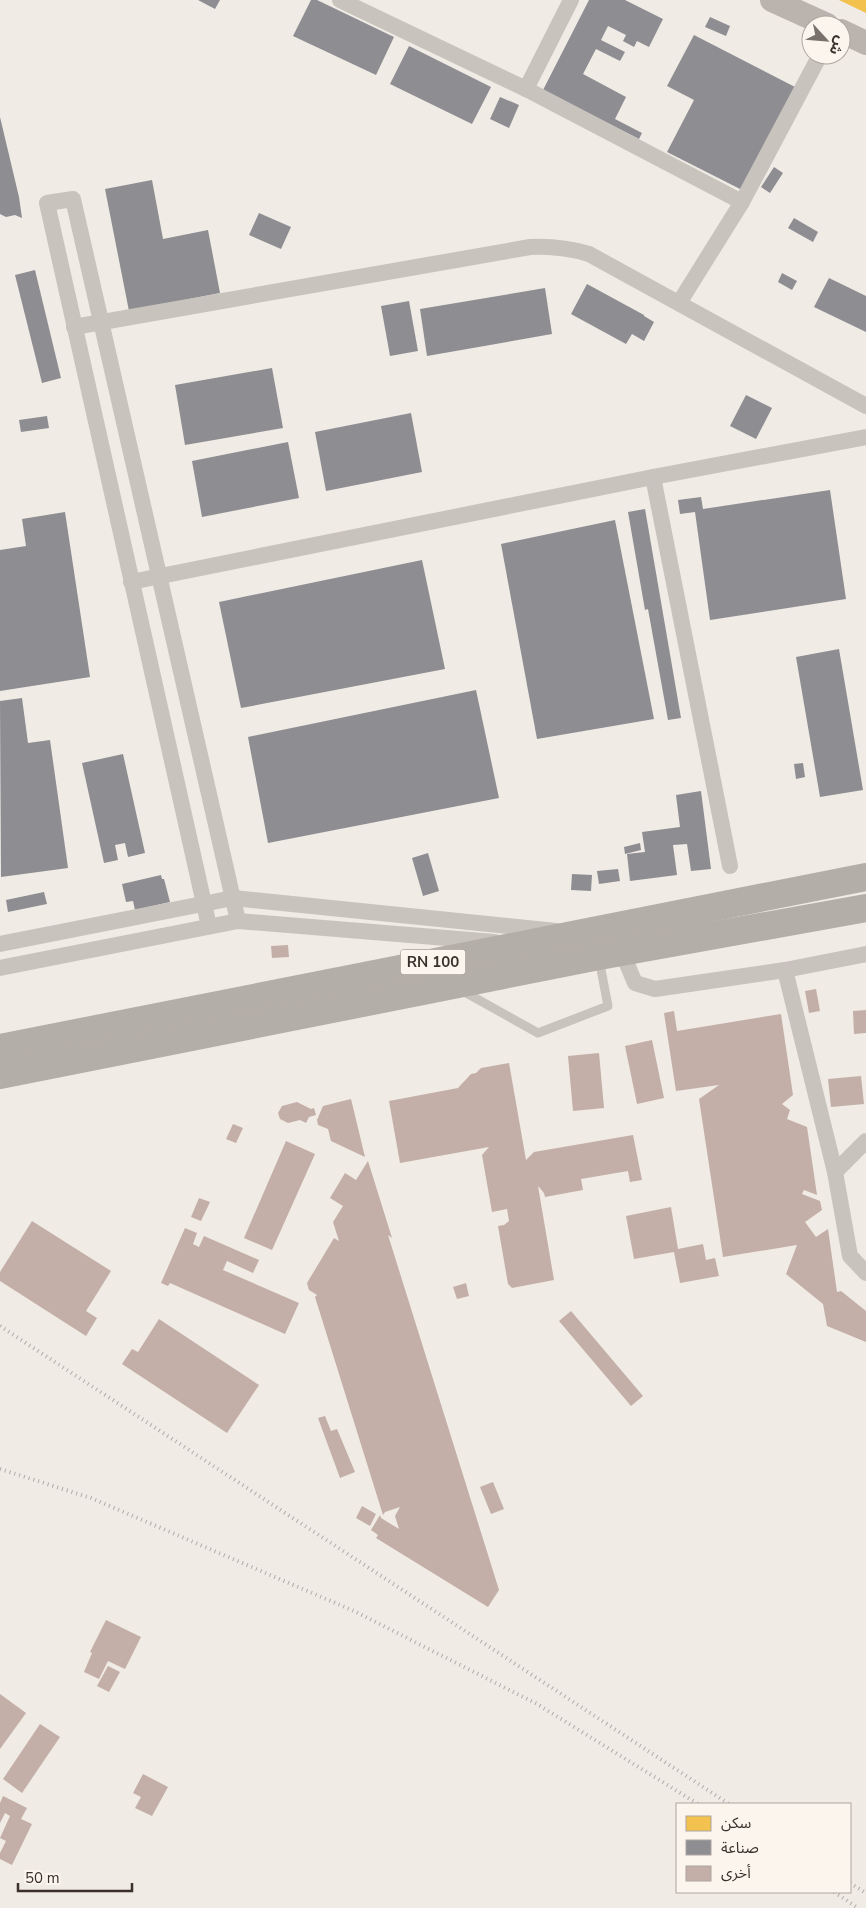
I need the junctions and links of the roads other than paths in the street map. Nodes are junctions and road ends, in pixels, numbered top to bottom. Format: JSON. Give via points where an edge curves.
{"nodes":[{"id":1,"x":340,"y":0,"type":"edge"},
{"id":2,"x":571,"y":0,"type":"edge"},
{"id":3,"x":772,"y":0,"type":"edge"},
{"id":4,"x":805,"y":15,"type":"edge"},
{"id":5,"x":851,"y":35,"type":"edge"},
{"id":6,"x":866,"y":42,"type":"edge"},
{"id":7,"x":815,"y":65,"type":"edge"},
{"id":8,"x":526,"y":89,"type":"junction"},
{"id":9,"x":742,"y":202,"type":"junction"},
{"id":10,"x":679,"y":303,"type":"junction"},
{"id":11,"x":102,"y":322,"type":"junction"},
{"id":12,"x":74,"y":327,"type":"junction"},
{"id":13,"x":866,"y":406,"type":"edge"},
{"id":14,"x":866,"y":436,"type":"edge"},
{"id":15,"x":653,"y":477,"type":"junction"},
{"id":16,"x":159,"y":576,"type":"junction"},
{"id":17,"x":131,"y":582,"type":"junction"},
{"id":18,"x":730,"y":866,"type":"dead end"},
{"id":19,"x":866,"y":877,"type":"edge"},
{"id":20,"x":233,"y":898,"type":"junction"},
{"id":21,"x":204,"y":904,"type":"junction"},
{"id":22,"x":866,"y":908,"type":"edge"},
{"id":23,"x":238,"y":921,"type":"junction"},
{"id":24,"x":209,"y":926,"type":"junction"},
{"id":25,"x":578,"y":933,"type":"junction"},
{"id":26,"x":0,"y":944,"type":"edge"},
{"id":27,"x":522,"y":944,"type":"junction"},
{"id":28,"x":610,"y":954,"type":"junction"},
{"id":29,"x":866,"y":954,"type":"edge"},
{"id":30,"x":0,"y":968,"type":"edge"},
{"id":31,"x":785,"y":970,"type":"junction"},
{"id":32,"x":452,"y":985,"type":"junction"},
{"id":33,"x":0,"y":1048,"type":"edge"},
{"id":34,"x":0,"y":1075,"type":"edge"},
{"id":35,"x":866,"y":1141,"type":"edge"},
{"id":36,"x":835,"y":1172,"type":"junction"},
{"id":37,"x":866,"y":1273,"type":"edge"}],
"edges":[{"from":1,"to":8,"type":"street"},
{"from":2,"to":8,"type":"street"},
{"from":3,"to":4,"type":"main road"},
{"from":5,"to":6,"type":"main road"},
{"from":7,"to":9,"type":"street"},
{"from":8,"to":9,"type":"street"},
{"from":9,"to":10,"type":"street"},
{"from":10,"to":11,"type":"street","via":[[589,254],[553,246],[530,247]]},
{"from":10,"to":13,"type":"street"},
{"from":11,"to":12,"type":"street"},
{"from":11,"to":12,"type":"street","via":[[73,199],[47,203]]},
{"from":11,"to":16,"type":"street"},
{"from":12,"to":17,"type":"street"},
{"from":14,"to":15,"type":"street"},
{"from":15,"to":16,"type":"street"},
{"from":15,"to":18,"type":"street"},
{"from":16,"to":17,"type":"street"},
{"from":16,"to":20,"type":"street"},
{"from":17,"to":21,"type":"street"},
{"from":19,"to":25,"type":"highway","number":"RN 100"},
{"from":20,"to":21,"type":"street"},
{"from":20,"to":23,"type":"street"},
{"from":20,"to":25,"type":"street"},
{"from":21,"to":24,"type":"street"},
{"from":21,"to":26,"type":"street"},
{"from":22,"to":28,"type":"highway","number":"RN 100"},
{"from":23,"to":24,"type":"street"},
{"from":23,"to":27,"type":"street"},
{"from":24,"to":30,"type":"street"},
{"from":25,"to":27,"type":"highway","number":"RN 100"},
{"from":27,"to":33,"type":"highway","number":"RN 100"},
{"from":28,"to":31,"type":"street","via":[[635,983],[655,989]]},
{"from":28,"to":32,"type":"highway","number":"RN 100"},
{"from":28,"to":32,"type":"lane","via":[[608,1006],[538,1033]]},
{"from":29,"to":31,"type":"street"},
{"from":31,"to":36,"type":"street"},
{"from":32,"to":34,"type":"highway","number":"RN 100"},
{"from":35,"to":36,"type":"street"},
{"from":36,"to":37,"type":"street","via":[[850,1256]]}]}
